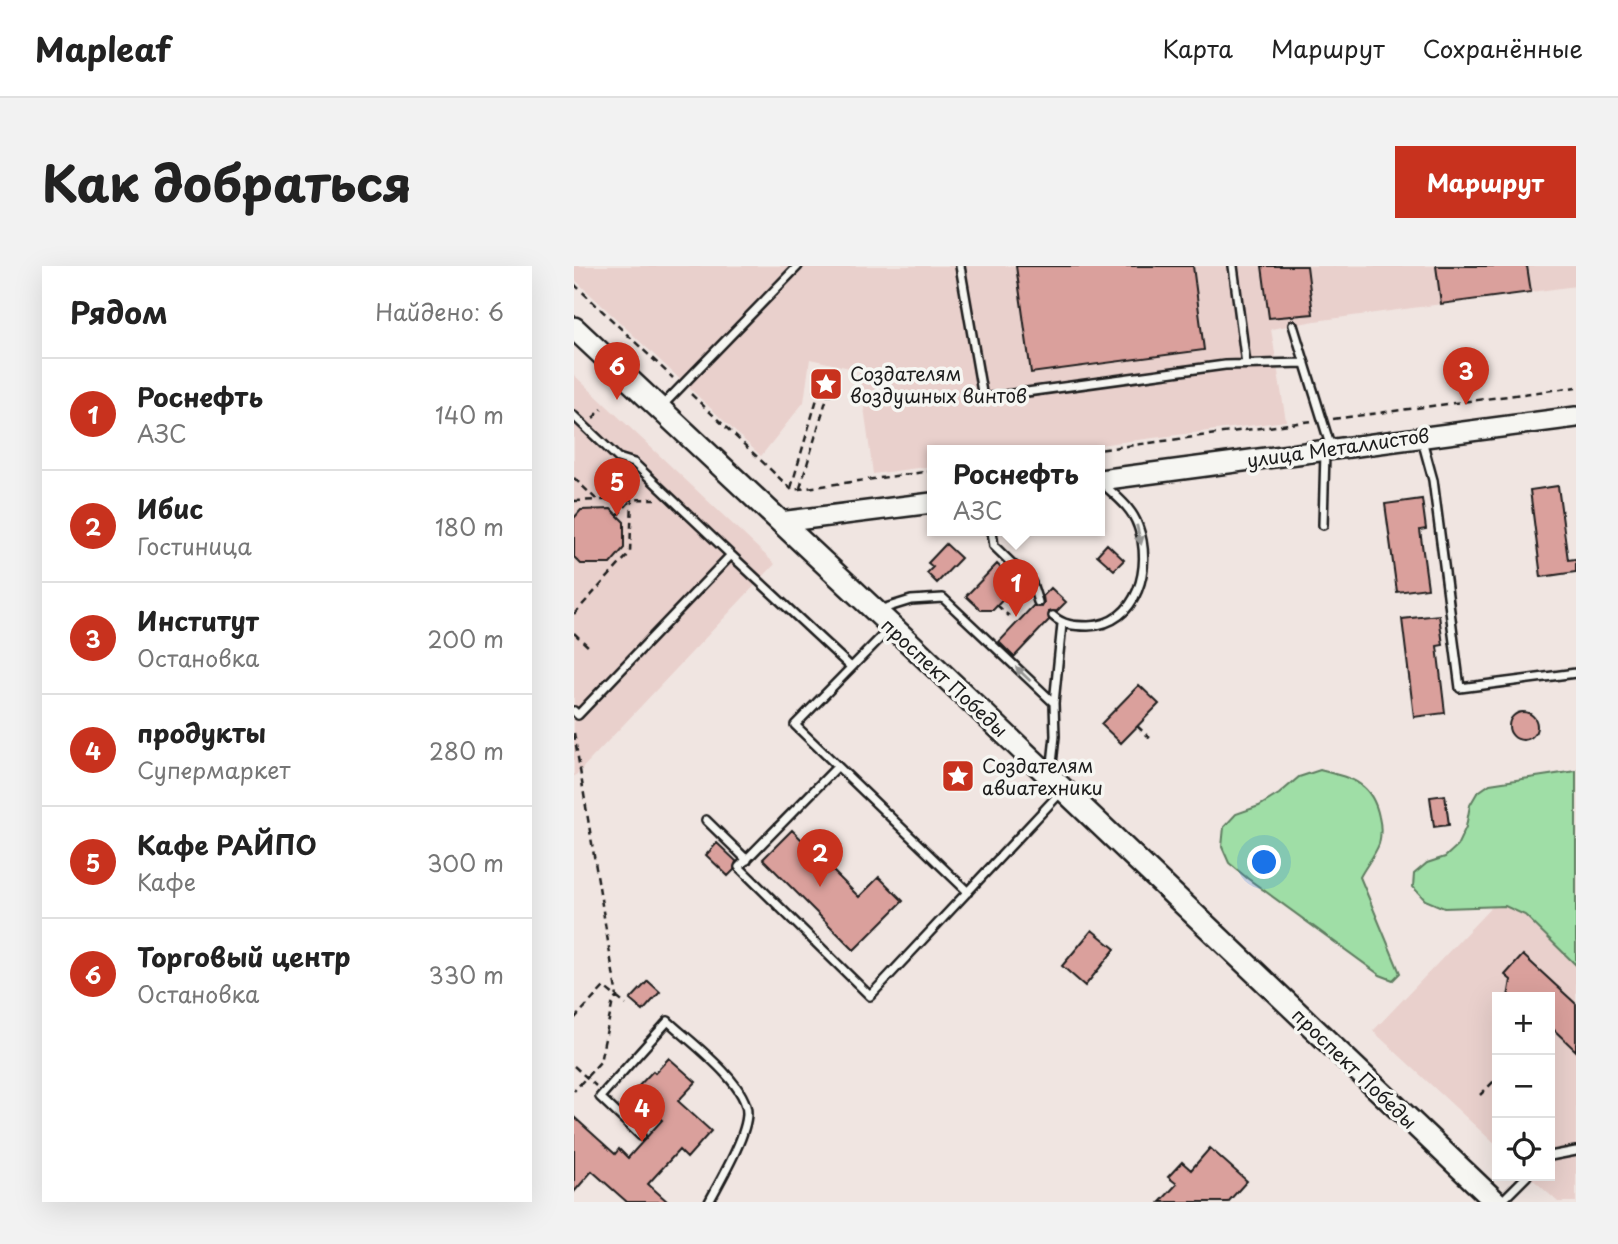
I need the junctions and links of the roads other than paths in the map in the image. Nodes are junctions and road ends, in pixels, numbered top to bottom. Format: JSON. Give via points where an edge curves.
{"nodes":[{"id":1,"x":798,"y":266,"type":"edge"},
{"id":2,"x":960,"y":266,"type":"edge"},
{"id":3,"x":1233,"y":266,"type":"edge"},
{"id":4,"x":1293,"y":325,"type":"dead end"},
{"id":5,"x":574,"y":328,"type":"edge"},
{"id":6,"x":1305,"y":363,"type":"junction"},
{"id":7,"x":1246,"y":364,"type":"junction"},
{"id":8,"x":659,"y":409,"type":"junction"},
{"id":9,"x":574,"y":416,"type":"edge"},
{"id":10,"x":1576,"y":417,"type":"edge"},
{"id":11,"x":1421,"y":436,"type":"junction"},
{"id":12,"x":1328,"y":449,"type":"junction"},
{"id":13,"x":1105,"y":480,"type":"edge"},
{"id":14,"x":1105,"y":486,"type":"edge"},
{"id":15,"x":927,"y":504,"type":"edge"},
{"id":16,"x":780,"y":522,"type":"junction"},
{"id":17,"x":1324,"y":525,"type":"dead end"},
{"id":18,"x":993,"y":536,"type":"edge"},
{"id":19,"x":731,"y":555,"type":"junction"},
{"id":20,"x":1038,"y":601,"type":"dead end"},
{"id":21,"x":875,"y":611,"type":"junction"},
{"id":22,"x":1053,"y":616,"type":"dead end"},
{"id":23,"x":1062,"y":624,"type":"junction"},
{"id":24,"x":892,"y":626,"type":"junction"},
{"id":25,"x":851,"y":667,"type":"junction"},
{"id":26,"x":1576,"y":673,"type":"edge"},
{"id":27,"x":1054,"y":703,"type":"junction"},
{"id":28,"x":574,"y":711,"type":"edge"},
{"id":29,"x":837,"y":767,"type":"junction"},
{"id":30,"x":1057,"y":784,"type":"junction"},
{"id":31,"x":706,"y":820,"type":"dead end"},
{"id":32,"x":747,"y":860,"type":"junction"},
{"id":33,"x":968,"y":892,"type":"junction"},
{"id":34,"x":642,"y":1136,"type":"dead end"},
{"id":35,"x":1576,"y":1151,"type":"edge"},
{"id":36,"x":1555,"y":1155,"type":"edge"},
{"id":37,"x":1521,"y":1181,"type":"edge"},
{"id":38,"x":709,"y":1202,"type":"edge"},
{"id":39,"x":1498,"y":1202,"type":"edge"}],
"edges":[{"from":1,"to":8,"type":"lane"},
{"from":2,"to":7,"type":"lane","via":[[983,398]]},
{"from":3,"to":7,"type":"lane"},
{"from":4,"to":6,"type":"lane"},
{"from":5,"to":8,"type":"main road","name":"проспект Победы"},
{"from":6,"to":7,"type":"lane"},
{"from":6,"to":12,"type":"lane"},
{"from":8,"to":16,"type":"main road","name":"проспект Победы"},
{"from":9,"to":19,"type":"lane","via":[[618,458],[634,463]]},
{"from":10,"to":11,"type":"street","name":"улица Металлистов"},
{"from":11,"to":12,"type":"street","name":"улица Металлистов"},
{"from":11,"to":26,"type":"lane","via":[[1433,480],[1460,688]]},
{"from":12,"to":13,"type":"street","name":"улица Металлистов"},
{"from":12,"to":17,"type":"lane"},
{"from":14,"to":23,"type":"lane","one_way":true,"via":[[1124,503],[1138,526],[1142,576],[1121,616],[1098,626]]},
{"from":15,"to":16,"type":"street"},
{"from":16,"to":21,"type":"main road","name":"проспект Победы"},
{"from":18,"to":20,"type":"lane","via":[[994,546],[1032,583]]},
{"from":19,"to":25,"type":"lane"},
{"from":19,"to":28,"type":"lane","via":[[578,715]]},
{"from":21,"to":24,"type":"main road","name":"проспект Победы"},
{"from":27,"to":21,"type":"lane","one_way":true,"via":[[943,598],[911,600]]},
{"from":22,"to":23,"type":"lane"},
{"from":23,"to":27,"type":"lane"},
{"from":24,"to":25,"type":"lane"},
{"from":24,"to":30,"type":"main road","name":"проспект Победы"},
{"from":25,"to":29,"type":"lane","via":[[795,725]]},
{"from":27,"to":30,"type":"lane"},
{"from":29,"to":32,"type":"lane"},
{"from":29,"to":33,"type":"lane"},
{"from":30,"to":33,"type":"lane"},
{"from":30,"to":39,"type":"main road","name":"проспект Победы"},
{"from":31,"to":32,"type":"lane"},
{"from":32,"to":33,"type":"lane","via":[[739,867],[870,996]]},
{"from":34,"to":38,"type":"lane","via":[[600,1097],[668,1021],[732,1081],[745,1100],[746,1124]]},
{"from":35,"to":36,"type":"lane"},
{"from":37,"to":39,"type":"lane"}]}
